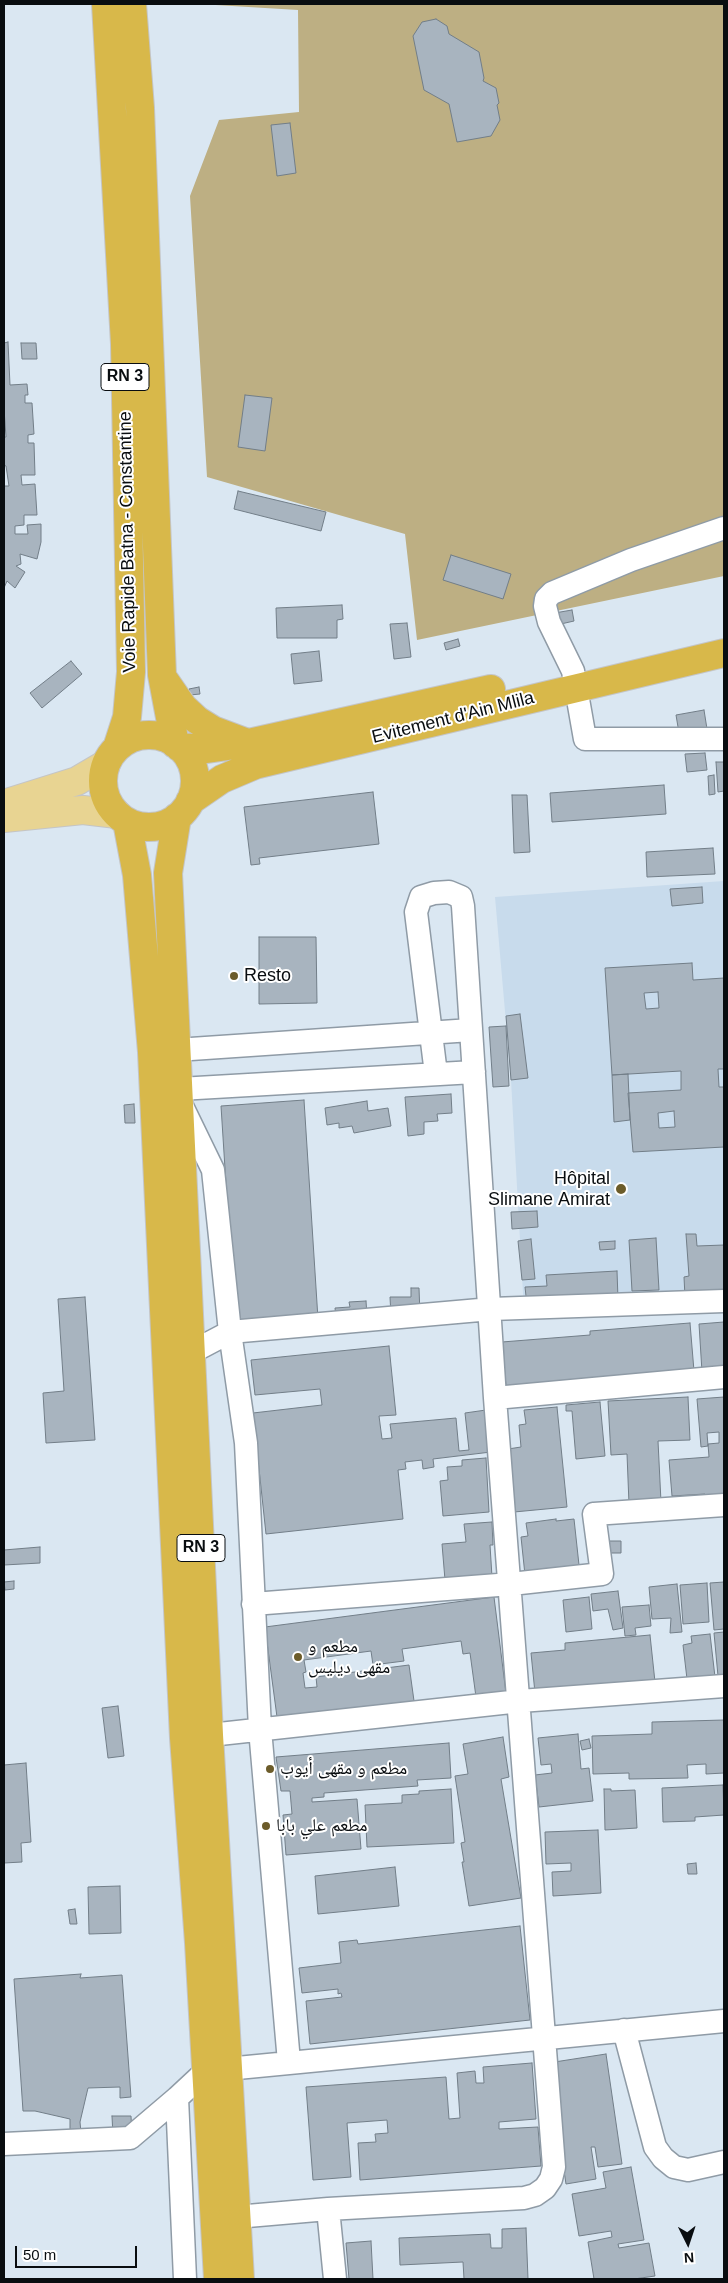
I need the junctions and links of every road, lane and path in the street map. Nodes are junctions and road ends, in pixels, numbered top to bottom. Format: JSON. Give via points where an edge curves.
{"nodes":[{"id":1,"x":106,"y":4,"type":"edge"},
{"id":2,"x":132,"y":4,"type":"edge"},
{"id":3,"x":724,"y":528,"type":"edge"},
{"id":4,"x":724,"y":637,"type":"edge"},
{"id":5,"x":724,"y":653,"type":"edge"},
{"id":6,"x":162,"y":675,"type":"junction"},
{"id":7,"x":575,"y":679,"type":"junction"},
{"id":8,"x":724,"y":739,"type":"edge"},
{"id":9,"x":249,"y":743,"type":"junction"},
{"id":10,"x":177,"y":746,"type":"junction"},
{"id":11,"x":112,"y":756,"type":"junction"},
{"id":12,"x":4,"y":804,"type":"edge"},
{"id":13,"x":184,"y":809,"type":"junction"},
{"id":14,"x":4,"y":818,"type":"edge"},
{"id":15,"x":122,"y":818,"type":"junction"},
{"id":16,"x":471,"y":1030,"type":"junction"},
{"id":17,"x":430,"y":1032,"type":"junction"},
{"id":18,"x":176,"y":1050,"type":"junction"},
{"id":19,"x":474,"y":1072,"type":"junction"},
{"id":20,"x":436,"y":1074,"type":"junction"},
{"id":21,"x":171,"y":1094,"type":"junction"},
{"id":22,"x":724,"y":1300,"type":"edge"},
{"id":23,"x":491,"y":1309,"type":"junction"},
{"id":24,"x":230,"y":1332,"type":"junction"},
{"id":25,"x":192,"y":1352,"type":"junction"},
{"id":26,"x":724,"y":1377,"type":"edge"},
{"id":27,"x":495,"y":1398,"type":"junction"},
{"id":28,"x":724,"y":1505,"type":"edge"},
{"id":29,"x":511,"y":1584,"type":"junction"},
{"id":30,"x":253,"y":1604,"type":"junction"},
{"id":31,"x":724,"y":1686,"type":"edge"},
{"id":32,"x":520,"y":1701,"type":"junction"},
{"id":33,"x":260,"y":1729,"type":"junction"},
{"id":34,"x":196,"y":1736,"type":"junction"},
{"id":35,"x":724,"y":2021,"type":"edge"},
{"id":36,"x":624,"y":2030,"type":"junction"},
{"id":37,"x":545,"y":2037,"type":"junction"},
{"id":38,"x":289,"y":2062,"type":"junction"},
{"id":39,"x":216,"y":2069,"type":"junction"},
{"id":40,"x":177,"y":2098,"type":"junction"},
{"id":41,"x":4,"y":2144,"type":"edge"},
{"id":42,"x":724,"y":2162,"type":"edge"},
{"id":43,"x":328,"y":2209,"type":"junction"},
{"id":44,"x":236,"y":2216,"type":"junction"},
{"id":45,"x":185,"y":2279,"type":"edge"},
{"id":46,"x":218,"y":2279,"type":"edge"},
{"id":47,"x":240,"y":2279,"type":"edge"},
{"id":48,"x":335,"y":2279,"type":"edge"}],
"edges":[{"from":1,"to":11,"type":"highway","name":"Voie Rapide Batna - Constantine","number":"RN 3","via":[[125,344],[130,662],[127,717]]},
{"from":2,"to":6,"type":"highway","name":"Voie Rapide Batna - Constantine","number":"RN 3","via":[[140,108]]},
{"from":3,"to":7,"type":"street","via":[[631,560],[552,593],[546,599],[549,622]]},
{"from":4,"to":7,"type":"highway","name":"Evitement d'Ain Mlila"},
{"from":5,"to":7,"type":"highway","name":"Evitement d'Ain Mlila"},
{"from":6,"to":9,"type":"highway","via":[[171,692],[197,720],[231,738]]},
{"from":6,"to":10,"type":"highway","name":"Voie Rapide Batna - Constantine","number":"RN 3"},
{"from":7,"to":8,"type":"street","via":[[585,739]]},
{"from":7,"to":9,"type":"highway","name":"Evitement d'Ain Mlila"},
{"from":7,"to":13,"type":"highway","name":"Evitement d'Ain Mlila","via":[[255,765],[222,779]]},
{"from":9,"to":10,"type":"highway","name":"Evitement d'Ain Mlila","via":[[207,749]]},
{"from":10,"to":11,"type":"highway","via":[[164,738],[139,737]]},
{"from":10,"to":13,"type":"highway","via":[[194,773],[194,787]]},
{"from":11,"to":12,"type":"main road","via":[[77,781]]},
{"from":11,"to":15,"type":"highway","via":[[103,786],[110,806]]},
{"from":13,"to":15,"type":"highway","via":[[168,823],[148,827]]},
{"from":13,"to":18,"type":"highway","number":"RN 3","via":[[168,873]]},
{"from":14,"to":15,"type":"main road","via":[[83,810]]},
{"from":15,"to":21,"type":"highway","number":"RN 3","via":[[137,874]]},
{"from":16,"to":17,"type":"street"},
{"from":16,"to":17,"type":"street","via":[[463,906],[461,897],[449,892],[421,897],[416,912]]},
{"from":16,"to":19,"type":"street"},
{"from":17,"to":18,"type":"street"},
{"from":17,"to":20,"type":"street"},
{"from":18,"to":21,"type":"highway","number":"RN 3"},
{"from":19,"to":20,"type":"street"},
{"from":19,"to":23,"type":"street"},
{"from":20,"to":21,"type":"street"},
{"from":21,"to":24,"type":"street","via":[[213,1170]]},
{"from":21,"to":25,"type":"highway","number":"RN 3"},
{"from":21,"to":34,"type":"highway","number":"RN 3"},
{"from":22,"to":23,"type":"street"},
{"from":23,"to":24,"type":"street"},
{"from":23,"to":27,"type":"street"},
{"from":24,"to":25,"type":"street"},
{"from":24,"to":30,"type":"street","via":[[246,1443]]},
{"from":25,"to":34,"type":"highway","number":"RN 3"},
{"from":26,"to":27,"type":"street"},
{"from":27,"to":29,"type":"street"},
{"from":28,"to":29,"type":"street","via":[[594,1514],[602,1574]]},
{"from":29,"to":30,"type":"street"},
{"from":29,"to":32,"type":"street"},
{"from":30,"to":33,"type":"street"},
{"from":31,"to":32,"type":"street"},
{"from":32,"to":33,"type":"street"},
{"from":32,"to":37,"type":"street"},
{"from":33,"to":34,"type":"street"},
{"from":33,"to":38,"type":"street"},
{"from":34,"to":39,"type":"highway","number":"RN 3"},
{"from":35,"to":36,"type":"street"},
{"from":36,"to":37,"type":"street"},
{"from":36,"to":42,"type":"street","via":[[655,2147],[663,2158],[674,2167],[688,2170]]},
{"from":37,"to":38,"type":"street"},
{"from":37,"to":43,"type":"street","via":[[554,2167],[552,2179],[545,2188],[524,2198]]},
{"from":38,"to":39,"type":"street"},
{"from":39,"to":40,"type":"street"},
{"from":39,"to":44,"type":"highway","number":"RN 3"},
{"from":39,"to":46,"type":"highway","number":"RN 3"},
{"from":40,"to":41,"type":"street","via":[[130,2138]]},
{"from":40,"to":45,"type":"street"},
{"from":43,"to":44,"type":"street"},
{"from":43,"to":48,"type":"street"},
{"from":44,"to":47,"type":"highway","number":"RN 3"}]}
